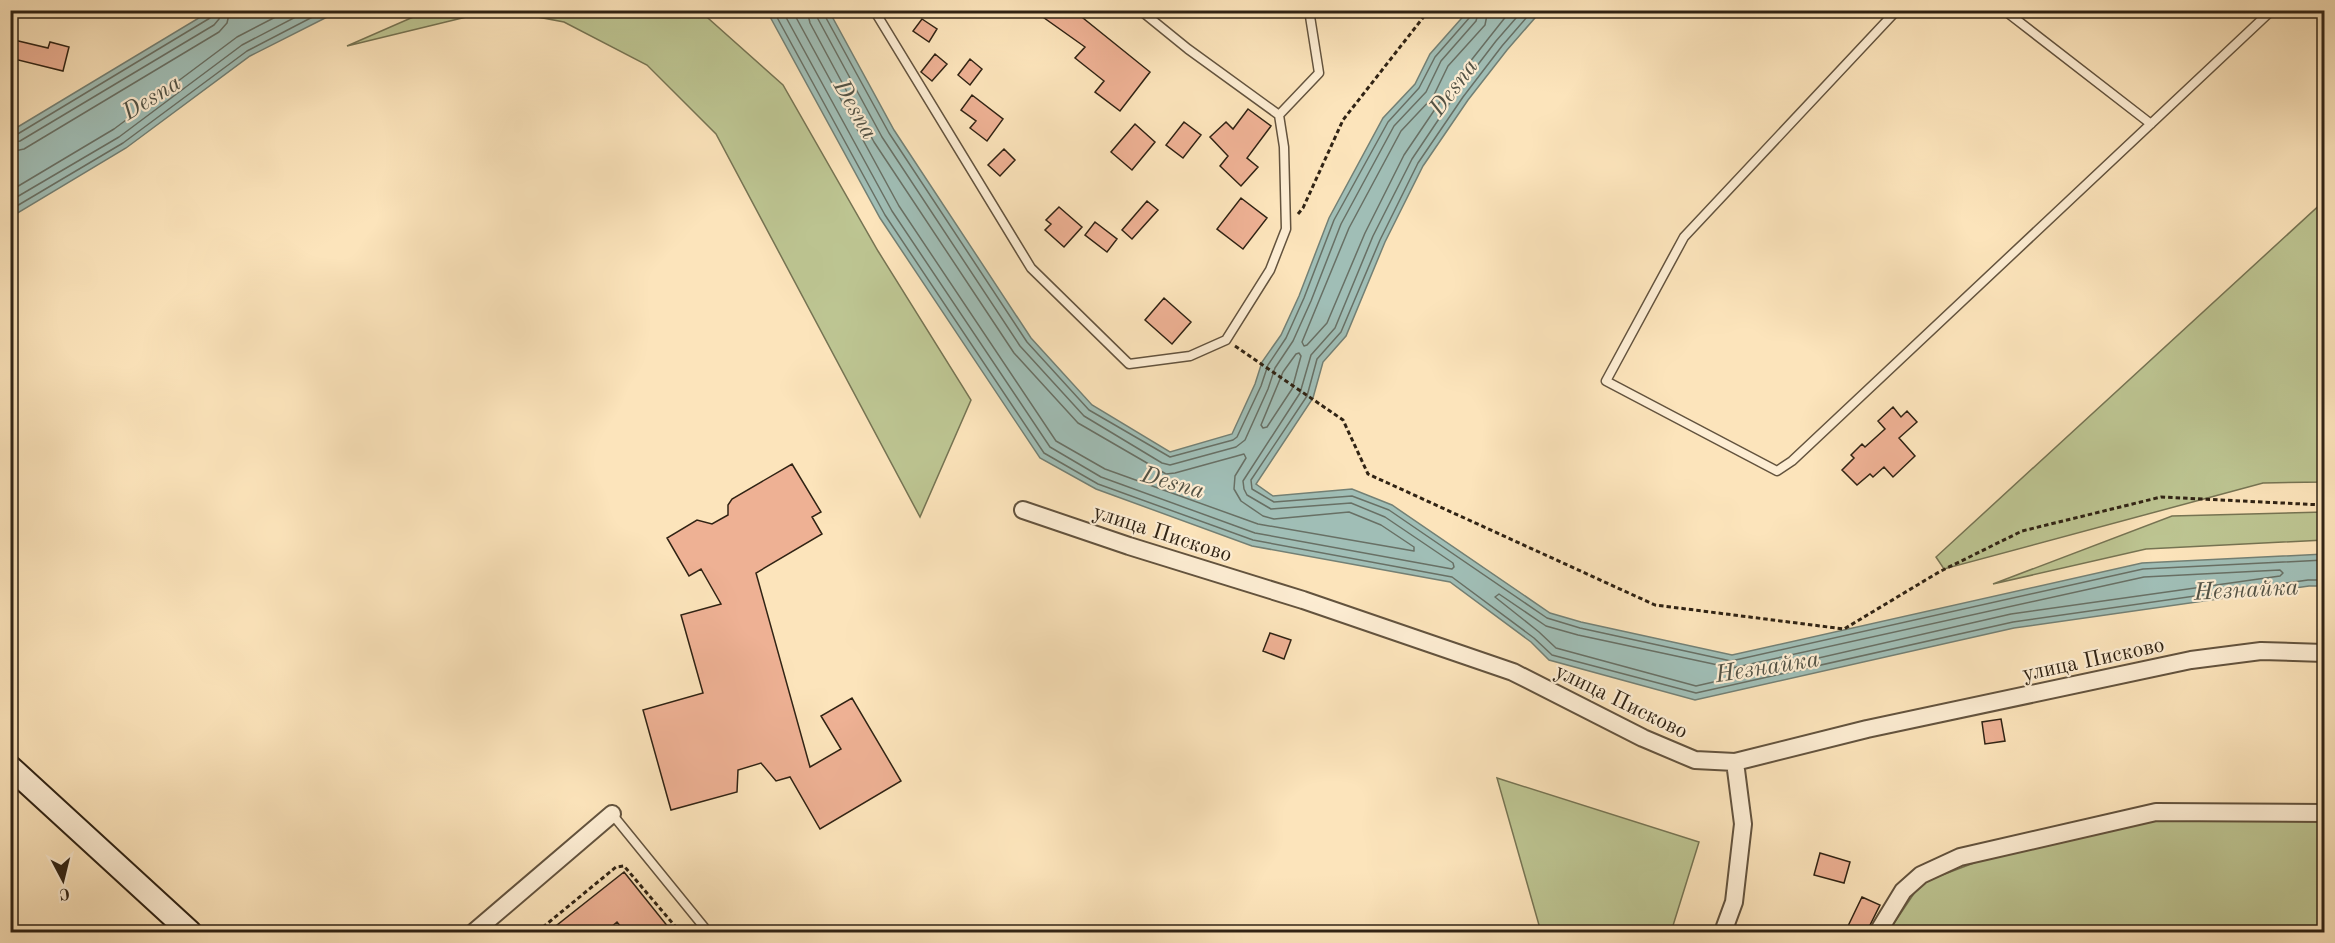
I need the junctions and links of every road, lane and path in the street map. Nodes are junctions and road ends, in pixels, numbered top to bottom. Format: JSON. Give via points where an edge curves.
{"nodes":[{"id":1,"x":874,"y":10,"type":"edge"},
{"id":2,"x":1140,"y":10,"type":"edge"},
{"id":3,"x":1309,"y":10,"type":"edge"},
{"id":4,"x":1429,"y":10,"type":"edge"},
{"id":5,"x":1897,"y":10,"type":"edge"},
{"id":6,"x":2004,"y":10,"type":"edge"},
{"id":7,"x":2272,"y":10,"type":"edge"},
{"id":8,"x":1279,"y":115,"type":"junction"},
{"id":9,"x":2151,"y":124,"type":"junction"},
{"id":10,"x":1286,"y":229,"type":"junction"},
{"id":11,"x":1226,"y":340,"type":"junction"},
{"id":12,"x":2323,"y":505,"type":"edge"},
{"id":13,"x":1023,"y":510,"type":"dead end"},
{"id":14,"x":2325,"y":653,"type":"edge"},
{"id":15,"x":1735,"y":762,"type":"junction"},
{"id":16,"x":10,"y":767,"type":"edge"},
{"id":17,"x":2325,"y":813,"type":"edge"},
{"id":18,"x":612,"y":814,"type":"joint"},
{"id":19,"x":190,"y":933,"type":"edge"},
{"id":20,"x":474,"y":933,"type":"edge"},
{"id":21,"x":537,"y":933,"type":"edge"},
{"id":22,"x":680,"y":933,"type":"edge"},
{"id":23,"x":708,"y":933,"type":"edge"},
{"id":24,"x":1723,"y":933,"type":"edge"},
{"id":25,"x":1878,"y":933,"type":"edge"}],
"edges":[{"from":1,"to":11,"type":"lane","via":[[1031,268],[1129,364],[1190,356]]},
{"from":2,"to":8,"type":"lane"},
{"from":3,"to":8,"type":"lane","via":[[1318,73]]},
{"from":4,"to":10,"type":"path","via":[[1343,120],[1304,208]]},
{"from":5,"to":9,"type":"lane","via":[[1684,237],[1606,381],[1777,471]]},
{"from":6,"to":9,"type":"lane"},
{"from":7,"to":9,"type":"lane"},
{"from":8,"to":10,"type":"lane","via":[[1284,147]]},
{"from":10,"to":11,"type":"lane","via":[[1270,270]]},
{"from":11,"to":12,"type":"path","via":[[1343,420],[1368,474],[1655,605],[1844,629],[1939,572],[2022,531],[2161,497]]},
{"from":13,"to":15,"type":"street","name":"улица Писково","via":[[1513,672],[1642,738],[1695,760]]},
{"from":14,"to":15,"type":"street","name":"улица Писково","via":[[2261,651],[2191,660],[1868,729]]},
{"from":15,"to":24,"type":"street","via":[[1743,824],[1734,902]]},
{"from":16,"to":19,"type":"street"},
{"from":17,"to":25,"type":"street","via":[[2156,812],[1960,858],[1921,875],[1903,891]]},
{"from":18,"to":20,"type":"street"},
{"from":18,"to":23,"type":"lane"},
{"from":21,"to":22,"type":"path","via":[[616,867],[624,866]]}]}
